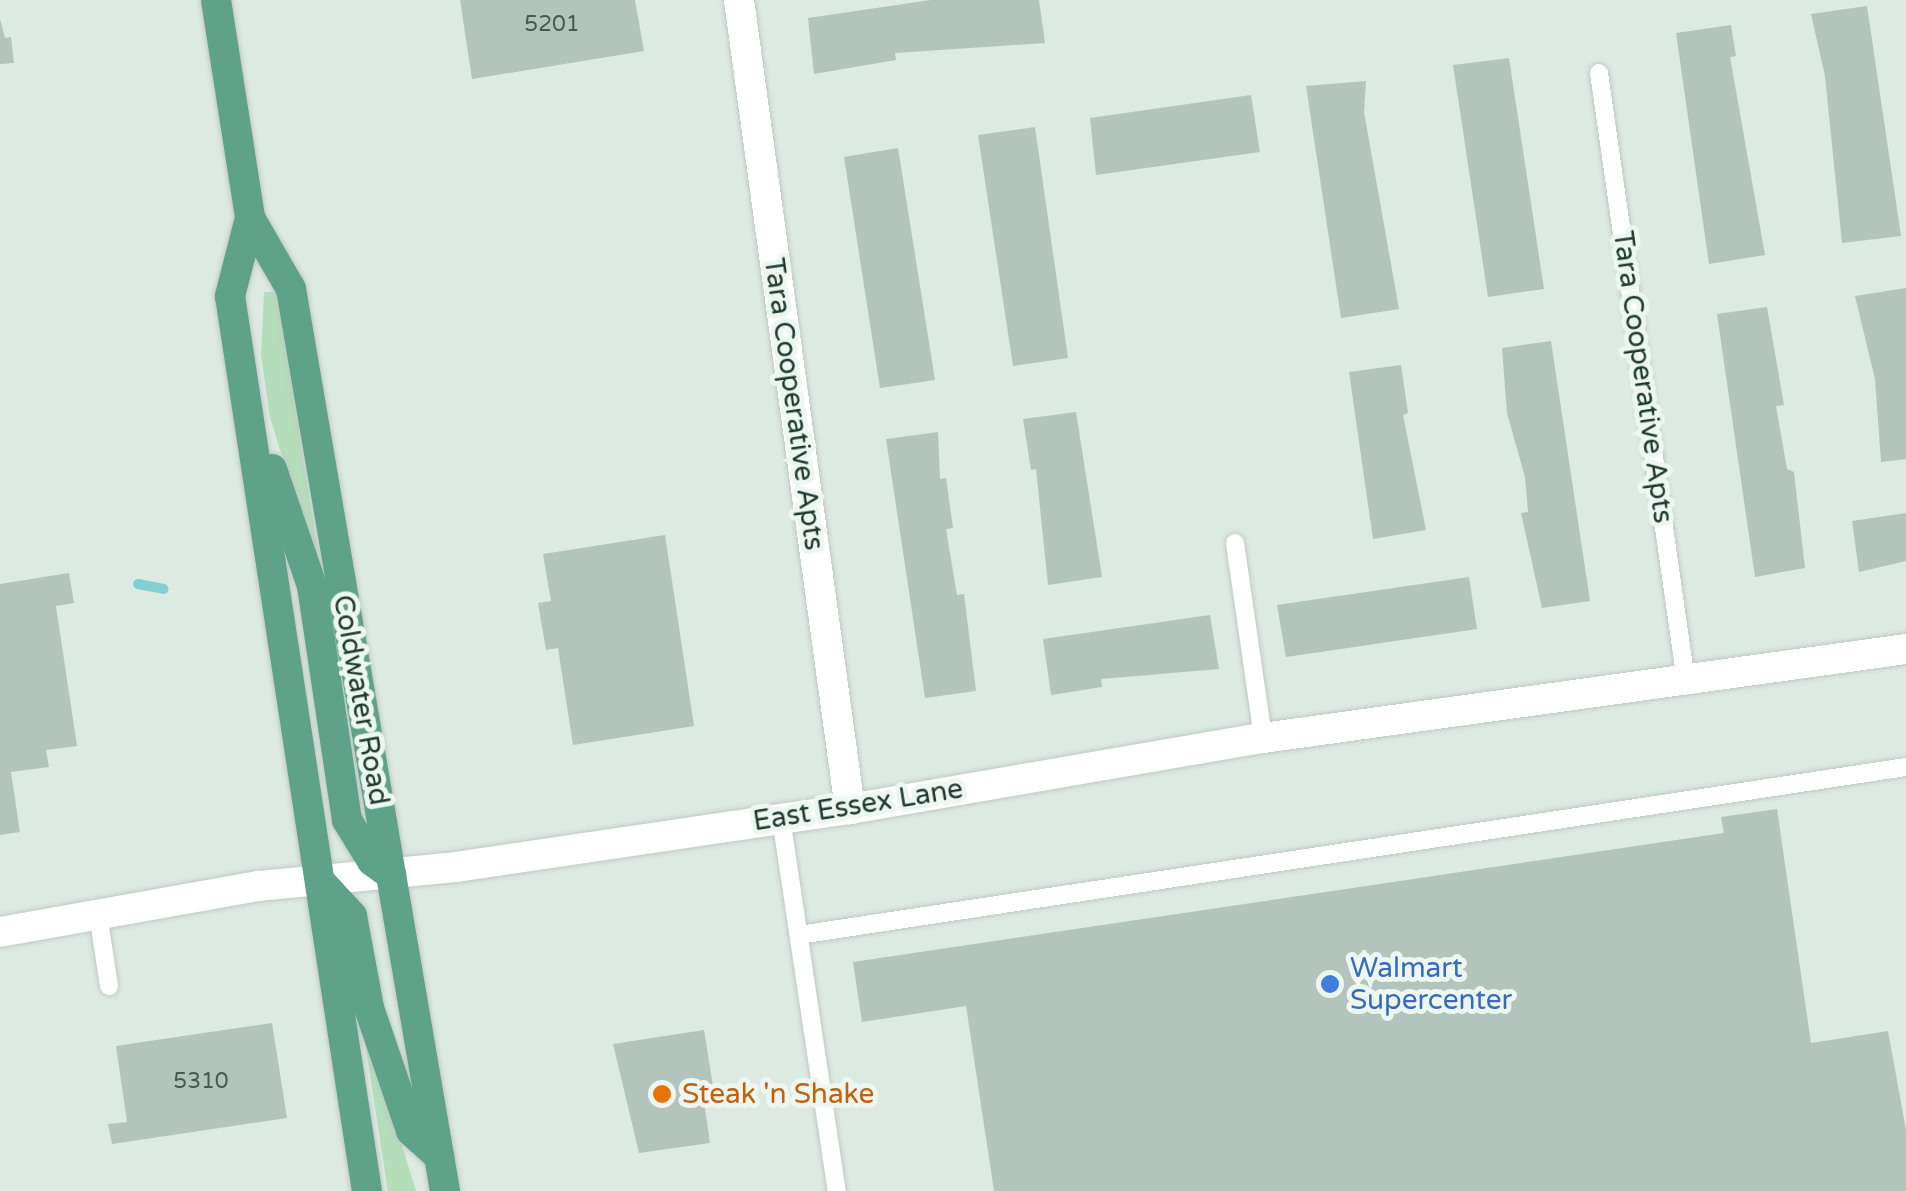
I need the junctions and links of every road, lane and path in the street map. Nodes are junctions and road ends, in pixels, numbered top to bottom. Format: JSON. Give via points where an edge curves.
{"nodes":[{"id":1,"x":216,"y":0,"type":"edge"},
{"id":2,"x":739,"y":0,"type":"edge"},
{"id":3,"x":1600,"y":73,"type":"dead end"},
{"id":4,"x":250,"y":218,"type":"junction"},
{"id":5,"x":255,"y":448,"type":"junction"},
{"id":6,"x":1235,"y":544,"type":"dead end"},
{"id":7,"x":1906,"y":649,"type":"edge"},
{"id":8,"x":1701,"y":679,"type":"junction"},
{"id":9,"x":1263,"y":738,"type":"junction"},
{"id":10,"x":1906,"y":768,"type":"edge"},
{"id":11,"x":850,"y":809,"type":"junction"},
{"id":12,"x":781,"y":818,"type":"junction"},
{"id":13,"x":391,"y":875,"type":"junction"},
{"id":14,"x":322,"y":882,"type":"junction"},
{"id":15,"x":98,"y":914,"type":"junction"},
{"id":16,"x":0,"y":932,"type":"edge"},
{"id":17,"x":799,"y":935,"type":"junction"},
{"id":18,"x":108,"y":986,"type":"dead end"},
{"id":19,"x":439,"y":1156,"type":"junction"},
{"id":20,"x":367,"y":1191,"type":"edge"},
{"id":21,"x":445,"y":1191,"type":"edge"},
{"id":22,"x":837,"y":1191,"type":"edge"}],
"edges":[{"from":1,"to":4,"type":"main road","name":"Coldwater Road"},
{"from":2,"to":11,"type":"street","name":"Tara Cooperative Apts"},
{"from":3,"to":8,"type":"lane","name":"Tara Cooperative Apts"},
{"from":4,"to":5,"type":"main road","name":"Coldwater Road","via":[[230,296]]},
{"from":4,"to":13,"type":"main road","name":"Coldwater Road","via":[[291,289]]},
{"from":5,"to":13,"type":"main road","via":[[272,468],[312,586],[346,820],[372,861]]},
{"from":5,"to":14,"type":"main road","name":"Coldwater Road"},
{"from":6,"to":9,"type":"lane"},
{"from":7,"to":8,"type":"street","name":"East Essex Lane"},
{"from":8,"to":9,"type":"street","name":"East Essex Lane"},
{"from":9,"to":11,"type":"street","name":"East Essex Lane"},
{"from":10,"to":17,"type":"lane"},
{"from":11,"to":12,"type":"street","name":"East Essex Lane"},
{"from":12,"to":13,"type":"street","name":"East Essex Lane"},
{"from":12,"to":17,"type":"lane"},
{"from":13,"to":14,"type":"street","name":"East Essex Lane"},
{"from":13,"to":19,"type":"main road","name":"Coldwater Road"},
{"from":14,"to":15,"type":"street","name":"East Essex Lane"},
{"from":14,"to":19,"type":"main road","via":[[352,916],[369,1008],[411,1131]]},
{"from":14,"to":20,"type":"main road","name":"Coldwater Road"},
{"from":15,"to":16,"type":"street","name":"East Essex Lane"},
{"from":15,"to":18,"type":"lane"},
{"from":17,"to":22,"type":"lane"},
{"from":19,"to":21,"type":"main road","name":"Coldwater Road"}]}
